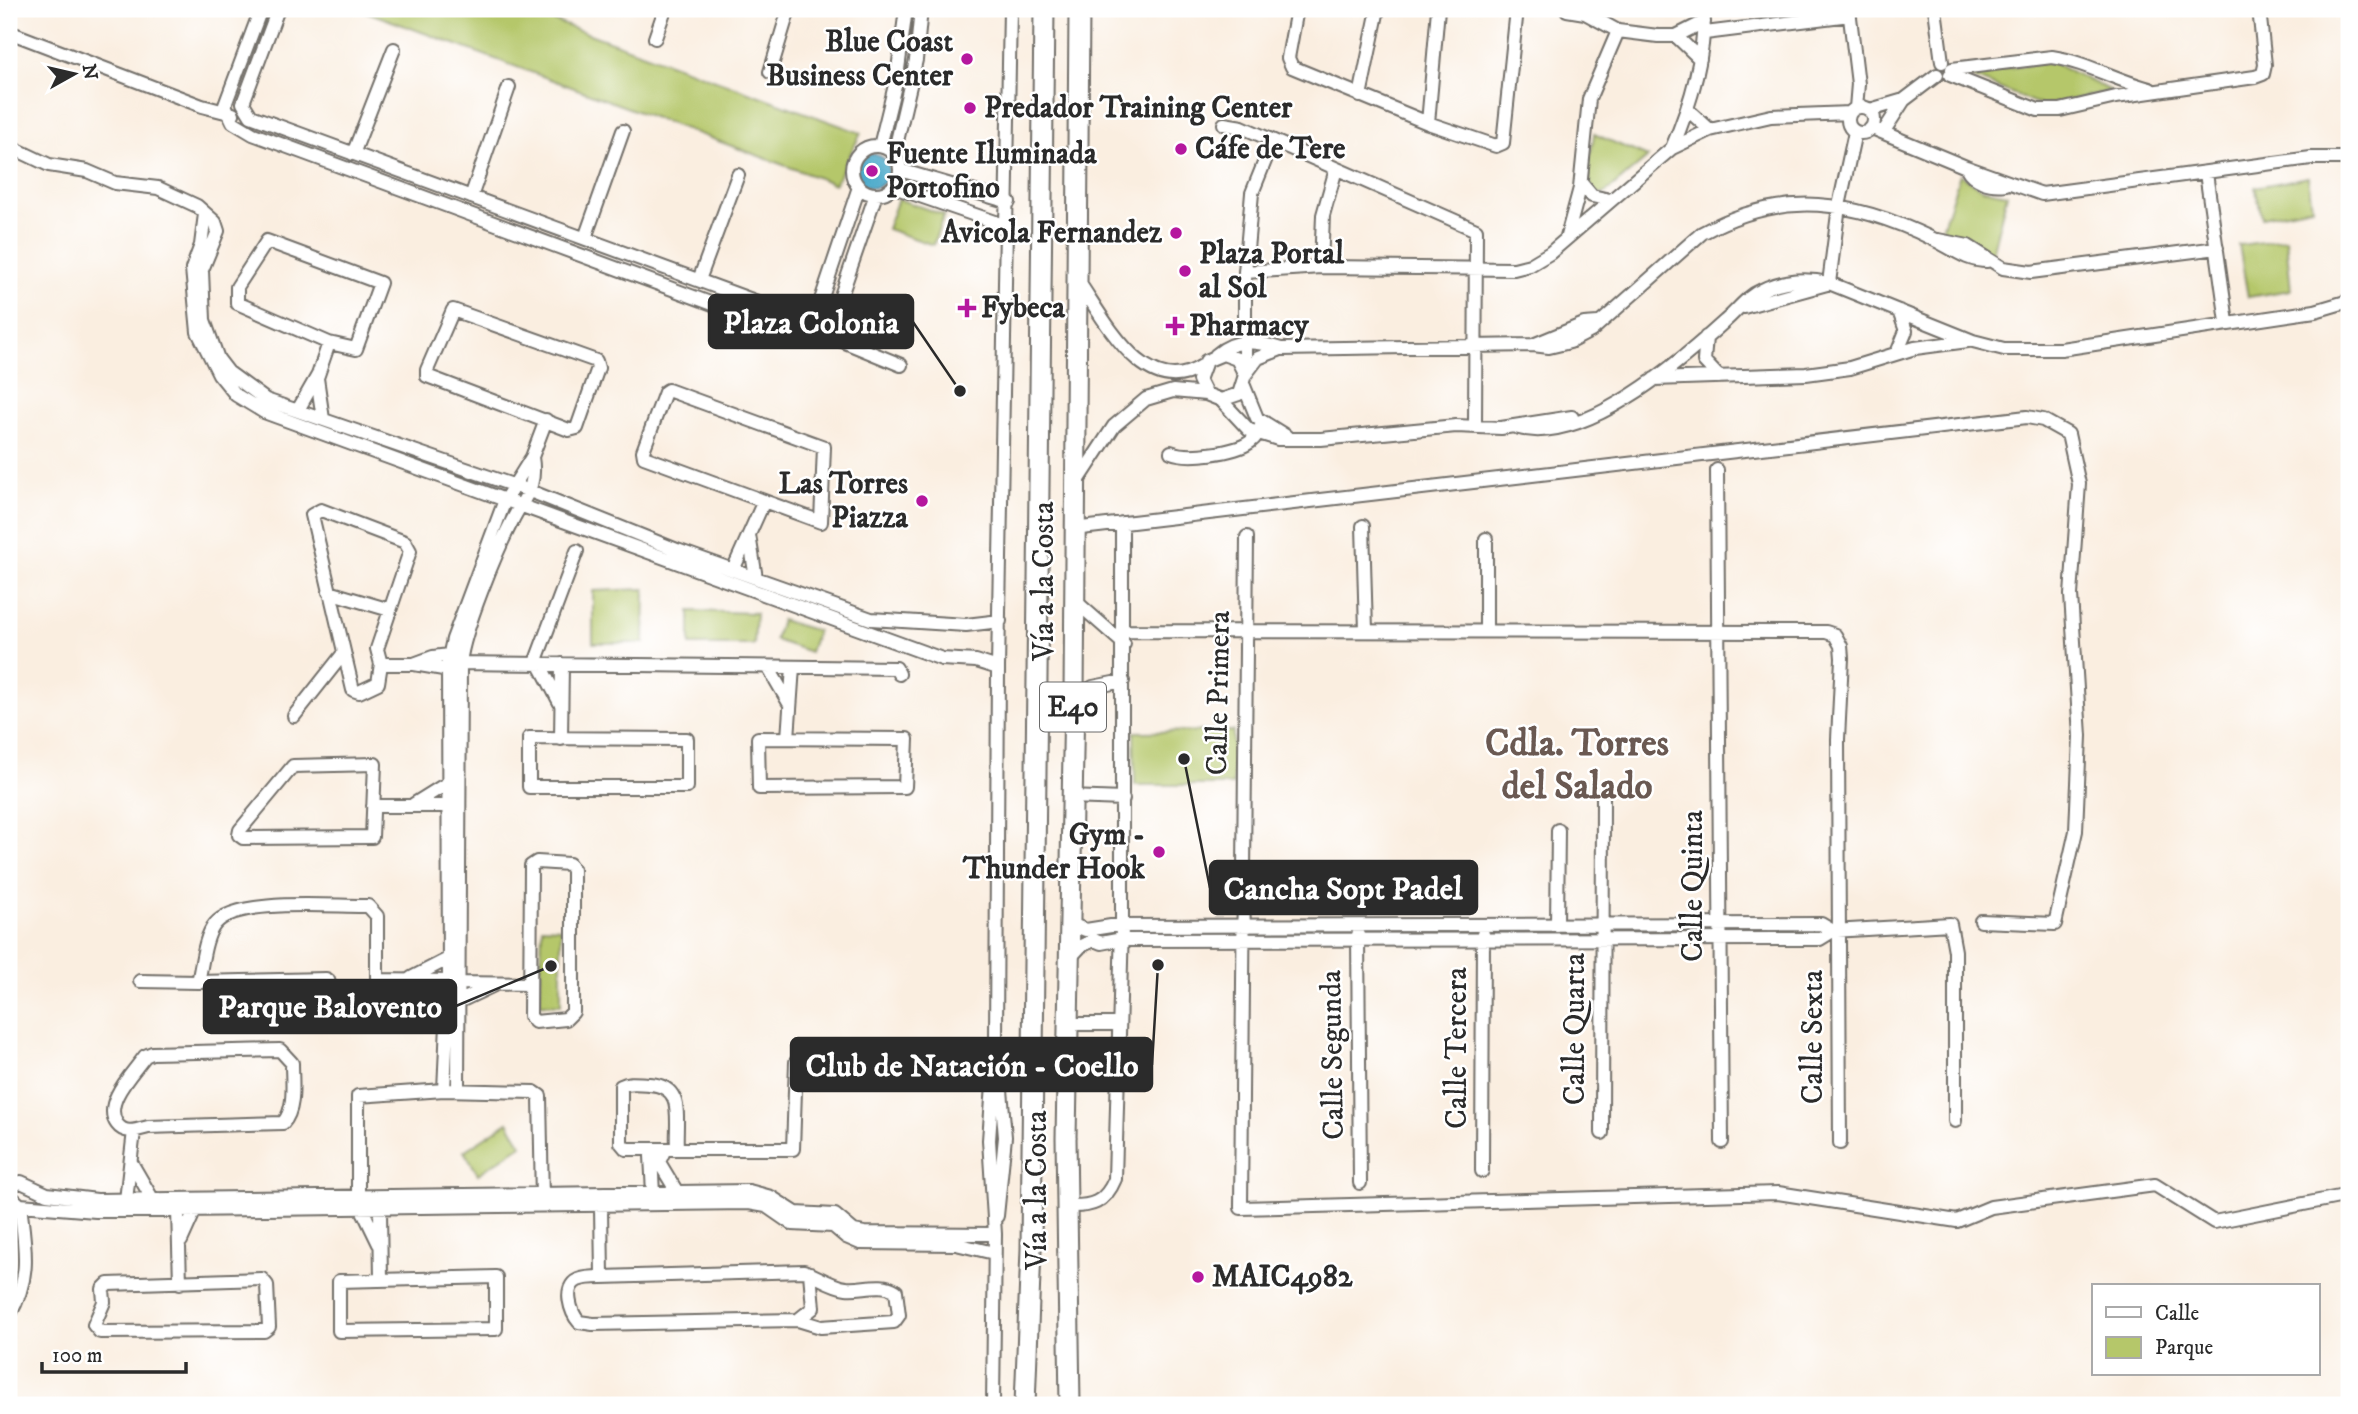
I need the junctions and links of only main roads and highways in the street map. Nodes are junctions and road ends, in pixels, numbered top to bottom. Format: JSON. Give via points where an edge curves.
{"nodes":[{"id":1,"x":1044,"y":9,"type":"edge"},
{"id":2,"x":1079,"y":9,"type":"edge"},
{"id":3,"x":1068,"y":1337,"type":"junction"},
{"id":4,"x":1025,"y":1405,"type":"edge"},
{"id":5,"x":1063,"y":1405,"type":"edge"},
{"id":6,"x":1070,"y":1405,"type":"edge"}],
"edges":[{"from":1,"to":4,"type":"highway","name":"Vía a la Costa","number":"E40","via":[[1031,1250]]},
{"from":2,"to":3,"type":"highway","name":"Vía a la Costa","number":"E40","via":[[1074,697],[1067,960]]},
{"from":3,"to":5,"type":"highway"},
{"from":3,"to":6,"type":"highway","name":"Vía a la Costa","number":"E40"}]}
